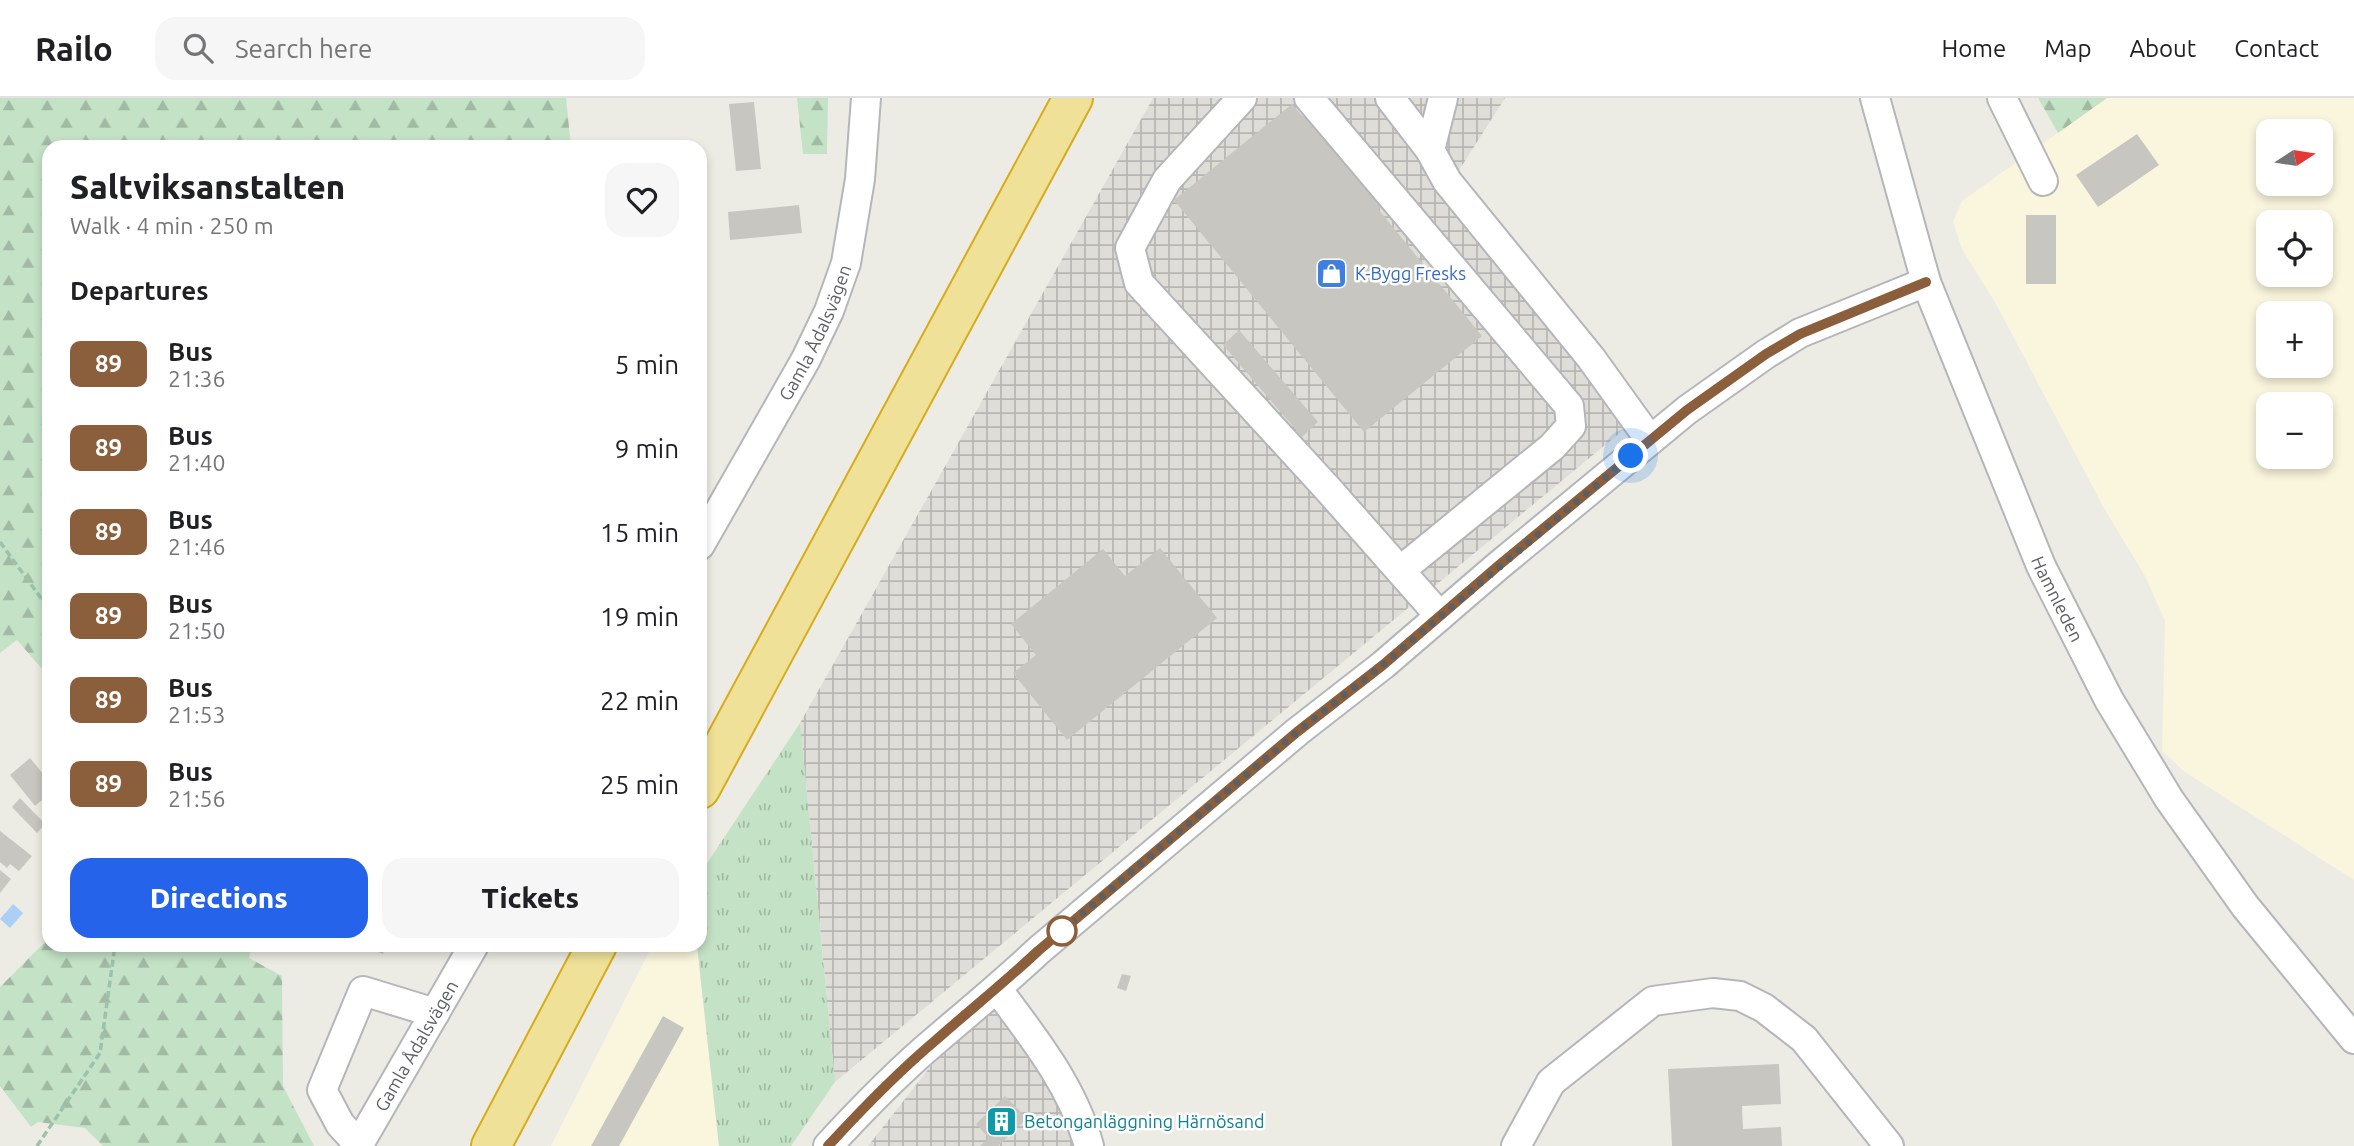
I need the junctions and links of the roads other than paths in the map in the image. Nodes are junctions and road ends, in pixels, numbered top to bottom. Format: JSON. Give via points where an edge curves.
{"nodes":[{"id":1,"x":866,"y":98,"type":"edge"},
{"id":2,"x":1242,"y":98,"type":"edge"},
{"id":3,"x":1309,"y":98,"type":"edge"},
{"id":4,"x":1390,"y":98,"type":"edge"},
{"id":5,"x":1443,"y":98,"type":"edge"},
{"id":6,"x":1875,"y":98,"type":"edge"},
{"id":7,"x":2003,"y":98,"type":"edge"},
{"id":8,"x":1058,"y":99,"type":"edge"},
{"id":9,"x":1430,"y":150,"type":"junction"},
{"id":10,"x":2043,"y":181,"type":"dead end"},
{"id":11,"x":1926,"y":282,"type":"junction"},
{"id":12,"x":1650,"y":440,"type":"junction"},
{"id":13,"x":707,"y":533,"type":"edge"},
{"id":14,"x":1401,"y":570,"type":"junction"},
{"id":15,"x":1440,"y":616,"type":"junction"},
{"id":16,"x":707,"y":742,"type":"edge"},
{"id":17,"x":707,"y":776,"type":"edge"},
{"id":18,"x":470,"y":952,"type":"edge"},
{"id":19,"x":593,"y":952,"type":"edge"},
{"id":20,"x":612,"y":952,"type":"edge"},
{"id":21,"x":998,"y":990,"type":"junction"},
{"id":22,"x":435,"y":1013,"type":"junction"},
{"id":23,"x":2354,"y":1039,"type":"edge"},
{"id":24,"x":359,"y":1146,"type":"edge"},
{"id":25,"x":491,"y":1146,"type":"edge"},
{"id":26,"x":511,"y":1146,"type":"edge"},
{"id":27,"x":828,"y":1146,"type":"edge"},
{"id":28,"x":1090,"y":1146,"type":"edge"},
{"id":29,"x":1516,"y":1146,"type":"edge"},
{"id":30,"x":1889,"y":1146,"type":"edge"}],
"edges":[{"from":1,"to":13,"type":"street","name":"Gamla Ådalsvägen","via":[[860,178],[846,263],[829,311]]},
{"from":2,"to":14,"type":"street","via":[[1167,180],[1130,248],[1139,283]]},
{"from":3,"to":14,"type":"street","via":[[1569,406],[1571,426],[1552,447]]},
{"from":4,"to":9,"type":"street"},
{"from":5,"to":9,"type":"street"},
{"from":6,"to":11,"type":"street","name":"Hamnleden"},
{"from":7,"to":10,"type":"street"},
{"from":8,"to":16,"type":"highway"},
{"from":8,"to":17,"type":"highway"},
{"from":9,"to":12,"type":"street","via":[[1447,181],[1591,358]]},
{"from":11,"to":12,"type":"street","via":[[1800,334]]},
{"from":11,"to":23,"type":"street","name":"Hamnleden","via":[[2041,566],[2109,699],[2169,799],[2245,906]]},
{"from":12,"to":15,"type":"street"},
{"from":14,"to":15,"type":"street"},
{"from":15,"to":21,"type":"street","via":[[1038,951]]},
{"from":18,"to":22,"type":"street","name":"Gamla Ådalsvägen"},
{"from":19,"to":25,"type":"highway"},
{"from":20,"to":26,"type":"highway"},
{"from":21,"to":27,"type":"street","via":[[934,1041]]},
{"from":21,"to":28,"type":"street","via":[[1054,1067]]},
{"from":22,"to":24,"type":"street","name":"Gamla Ådalsvägen"},
{"from":22,"to":24,"type":"street","via":[[363,991],[322,1090],[340,1124]]},
{"from":29,"to":30,"type":"street","via":[[1551,1082],[1653,1001],[1713,993],[1740,996],[1764,1008],[1804,1039]]}]}
